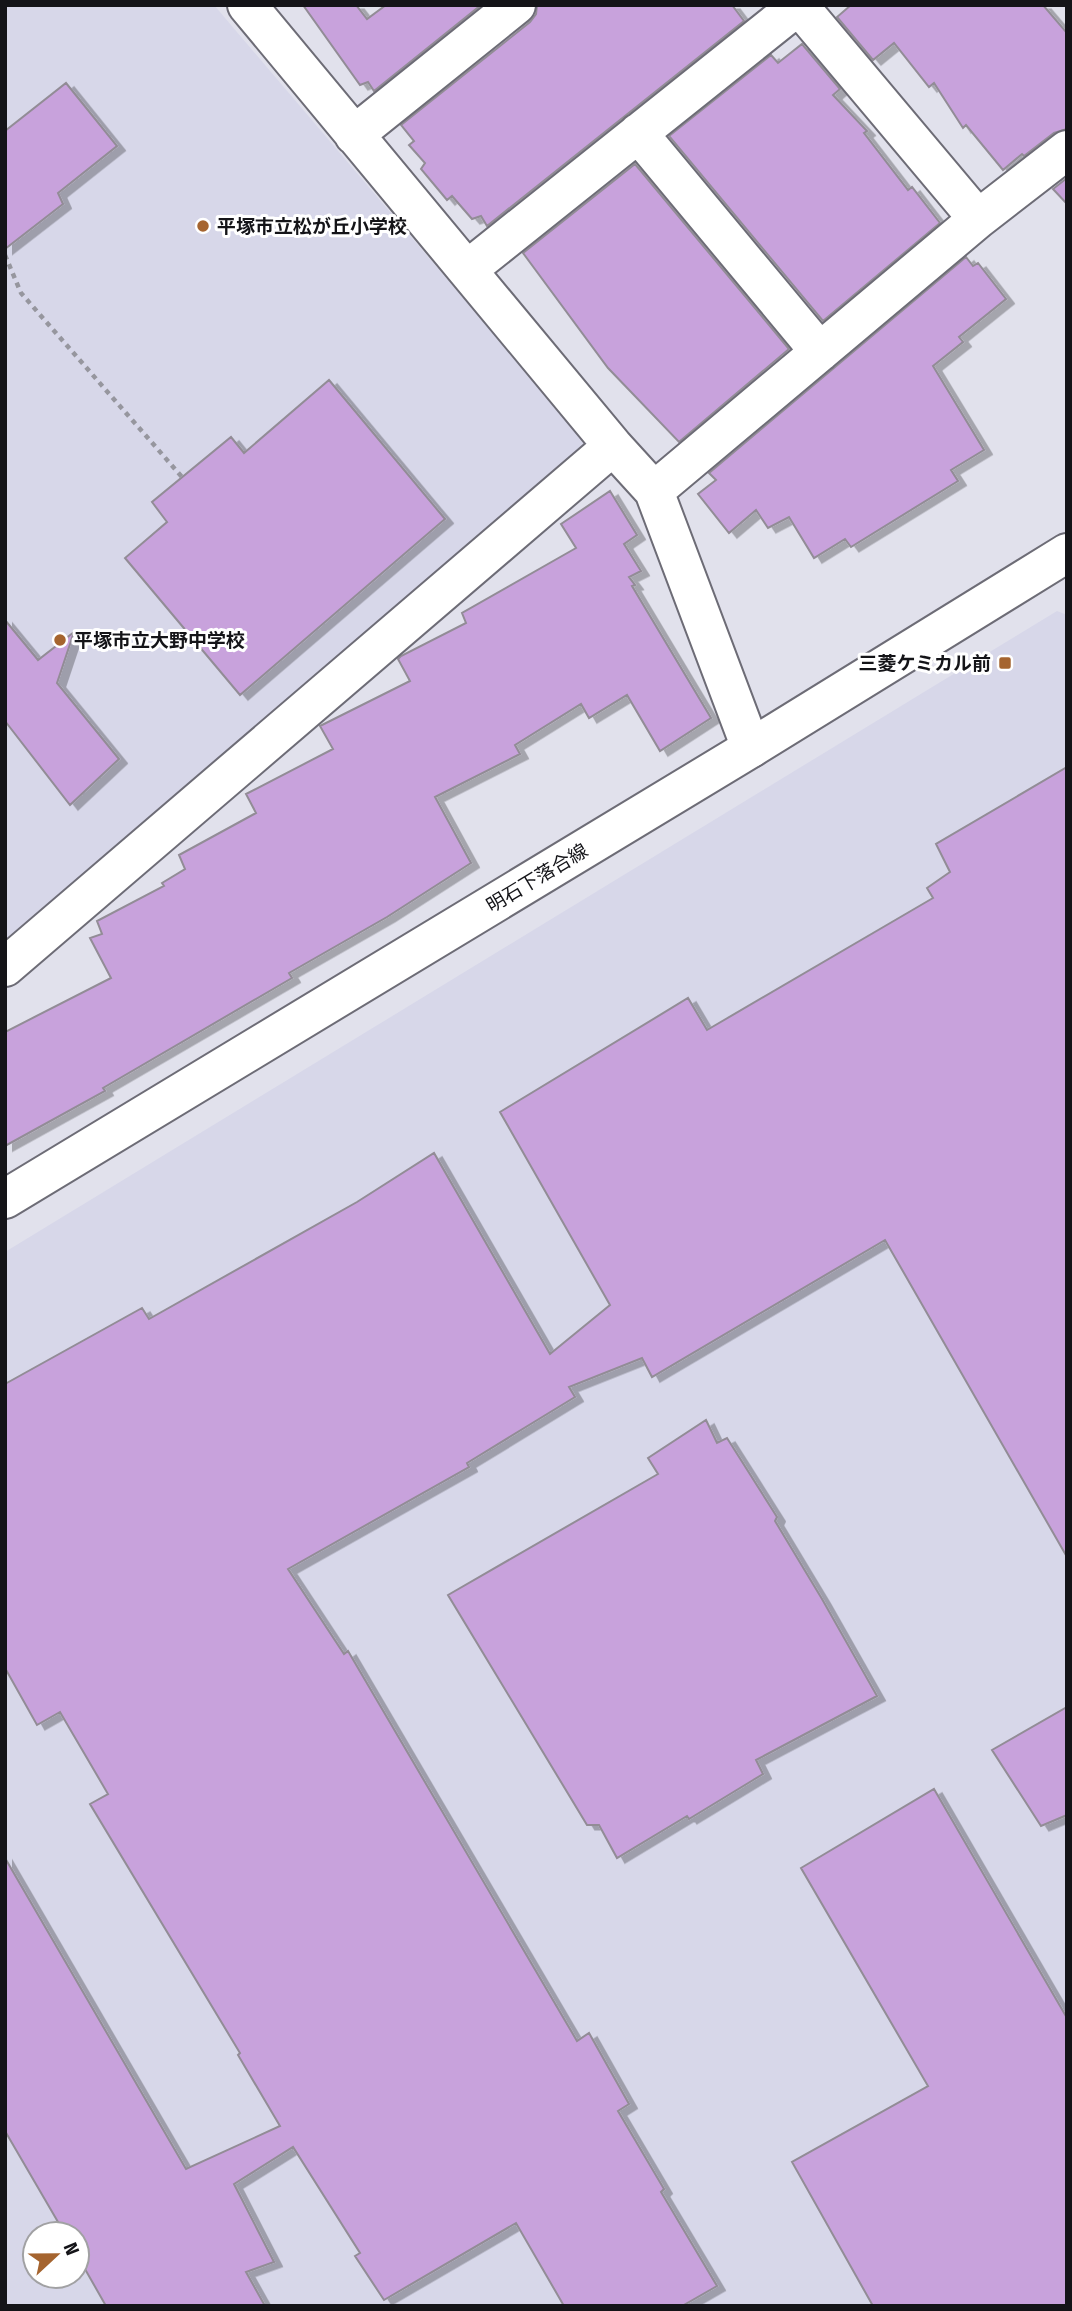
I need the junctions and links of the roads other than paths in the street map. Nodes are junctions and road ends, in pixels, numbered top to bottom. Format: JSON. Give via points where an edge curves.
{"nodes":[{"id":1,"x":247,"y":5,"type":"edge"},
{"id":2,"x":516,"y":5,"type":"edge"},
{"id":3,"x":799,"y":5,"type":"edge"},
{"id":4,"x":638,"y":133,"type":"junction"},
{"id":5,"x":354,"y":135,"type":"junction"},
{"id":6,"x":1067,"y":150,"type":"edge"},
{"id":7,"x":978,"y":219,"type":"junction"},
{"id":8,"x":467,"y":270,"type":"junction"},
{"id":9,"x":820,"y":352,"type":"junction"},
{"id":10,"x":613,"y":446,"type":"junction"},
{"id":11,"x":654,"y":491,"type":"junction"},
{"id":12,"x":1067,"y":553,"type":"edge"},
{"id":13,"x":751,"y":748,"type":"junction"},
{"id":14,"x":5,"y":967,"type":"edge"},
{"id":15,"x":5,"y":1199,"type":"edge"}],
"edges":[{"from":1,"to":5,"type":"street"},
{"from":2,"to":5,"type":"street"},
{"from":3,"to":4,"type":"street"},
{"from":3,"to":7,"type":"street"},
{"from":4,"to":8,"type":"street"},
{"from":4,"to":9,"type":"street"},
{"from":5,"to":8,"type":"street"},
{"from":6,"to":7,"type":"street"},
{"from":7,"to":9,"type":"street"},
{"from":8,"to":10,"type":"street"},
{"from":9,"to":11,"type":"street"},
{"from":10,"to":11,"type":"street"},
{"from":10,"to":14,"type":"street"},
{"from":11,"to":13,"type":"street"},
{"from":12,"to":13,"type":"street","name":"明石下落合線"},
{"from":13,"to":15,"type":"street","name":"明石下落合線"}]}
